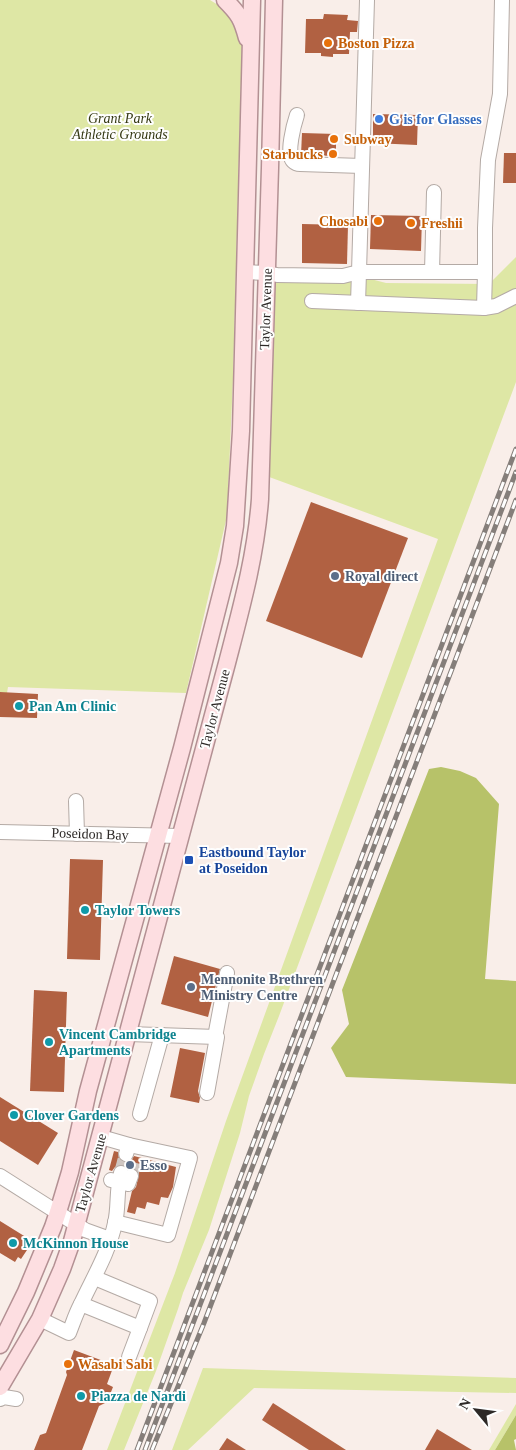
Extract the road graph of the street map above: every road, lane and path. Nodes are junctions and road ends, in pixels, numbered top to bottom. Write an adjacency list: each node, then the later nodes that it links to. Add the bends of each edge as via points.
1 (225, 0): 6 (main road, via 243,22)
2 (252, 0): 6 (main road, Taylor Avenue)
3 (274, 0): 14 (main road, Taylor Avenue)
4 (367, 0): 8 (street)
5 (502, 0): 13 (street, via 500,94 488,160)
6 (251, 56): 10 (main road, Taylor Avenue)
7 (297, 115): 8 (street, via 290,154 294,163)
8 (362, 166): 11 (street)
9 (434, 192): 12 (street)
10 (245, 272): 14 (street); 22 (main road, Taylor Avenue, via 235,526 229,563)
11 (359, 272): 12 (street); 14 (street, via 344,276); 17 (street)
12 (432, 272): 13 (street)
13 (484, 272): 18 (street)
14 (267, 273): 23 (main road, Taylor Avenue, via 260,499 254,550)
15 (516, 296): 18 (street)
16 (312, 301): 17 (street)
17 (358, 303): 18 (street)
18 (484, 308)
19 (76, 800): 21 (street)
20 (0, 832): 21 (street, Poseidon Bay)
21 (77, 834): 22 (street, Poseidon Bay)
22 (158, 836): 23 (street, Poseidon Bay); 33 (main road, Taylor Avenue)
23 (180, 836): 25 (main road, Taylor Avenue)
24 (227, 973): 27 (street)
25 (128, 1034): 26 (street); 30 (main road, Taylor Avenue)
26 (162, 1035): 27 (street); 29 (street)
27 (215, 1037): 28 (street)
28 (207, 1093)
29 (140, 1114)
30 (101, 1137): 34 (street, via 128,1150 190,1158 168,1235); 35 (main road, Taylor Avenue)
31 (0, 1176): 33 (street)
32 (121, 1176): 34 (street)
33 (58, 1212): 35 (street); 41 (main road, Taylor Avenue, via 26,1292)
34 (116, 1222): 36 (street)
35 (76, 1224): 36 (street); 39 (main road, Taylor Avenue, via 62,1269)
36 (110, 1239): 37 (street)
37 (95, 1278): 38 (street); 40 (street, via 150,1301)
38 (80, 1304): 39 (street, via 69,1333); 40 (street)
39 (40, 1319): 43 (main road, Taylor Avenue)
40 (140, 1328): 42 (street)
41 (0, 1345)
42 (129, 1357)
43 (0, 1387)
44 (0, 1399): 45 (street)
45 (16, 1399)

